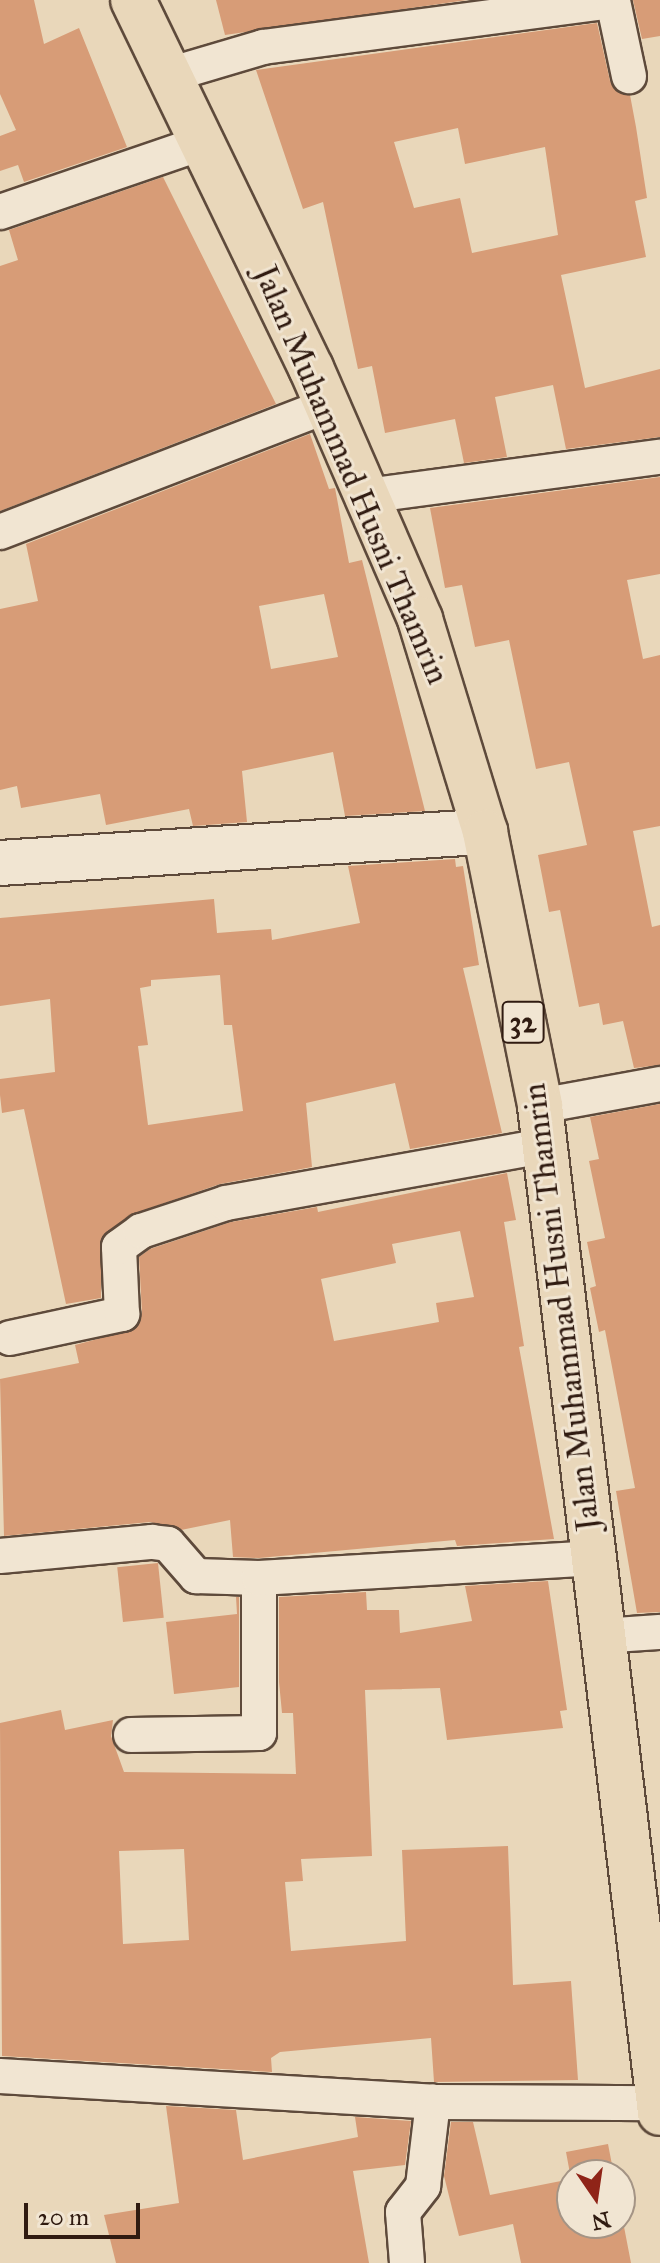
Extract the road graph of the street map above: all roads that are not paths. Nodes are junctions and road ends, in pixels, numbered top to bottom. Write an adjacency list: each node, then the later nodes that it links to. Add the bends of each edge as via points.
1 (133, 0): 3 (highway, Jalan Muhammad Husni Thamrin / 32)
2 (598, 1): 3 (street, via 263,47); 4 (street, via 614,2)
3 (172, 74): 5 (highway, Jalan Muhammad Husni Thamrin / 32)
4 (629, 76)
5 (201, 143): 6 (street); 7 (highway, Jalan Muhammad Husni Thamrin / 32)
6 (0, 212)
7 (327, 406): 9 (highway, Jalan Muhammad Husni Thamrin / 32); 10 (street)
8 (660, 457): 9 (street)
9 (366, 496): 11 (highway, Jalan Muhammad Husni Thamrin / 32, via 420,619)
10 (0, 532)
11 (485, 832): 12 (street); 14 (highway, Jalan Muhammad Husni Thamrin / 32)
12 (0, 863)
13 (660, 1084): 14 (street)
14 (541, 1126): 15 (street, via 226,1203 141,1231 119,1247 122,1314); 17 (highway, Jalan Muhammad Husni Thamrin / 32)
15 (10, 1338)
16 (0, 1556): 18 (street, via 168,1544 196,1576)
17 (592, 1558): 18 (street); 20 (highway, Jalan Muhammad Husni Thamrin / 32)
18 (259, 1578): 21 (street, via 259,1733)
19 (660, 1632): 20 (street)
20 (601, 1636): 24 (highway, Jalan Muhammad Husni Thamrin / 32)
21 (131, 1735)
22 (0, 2076): 23 (street)
23 (433, 2102): 24 (street); 25 (street, via 423,2186 403,2212)
24 (659, 2108)
25 (407, 2263)

